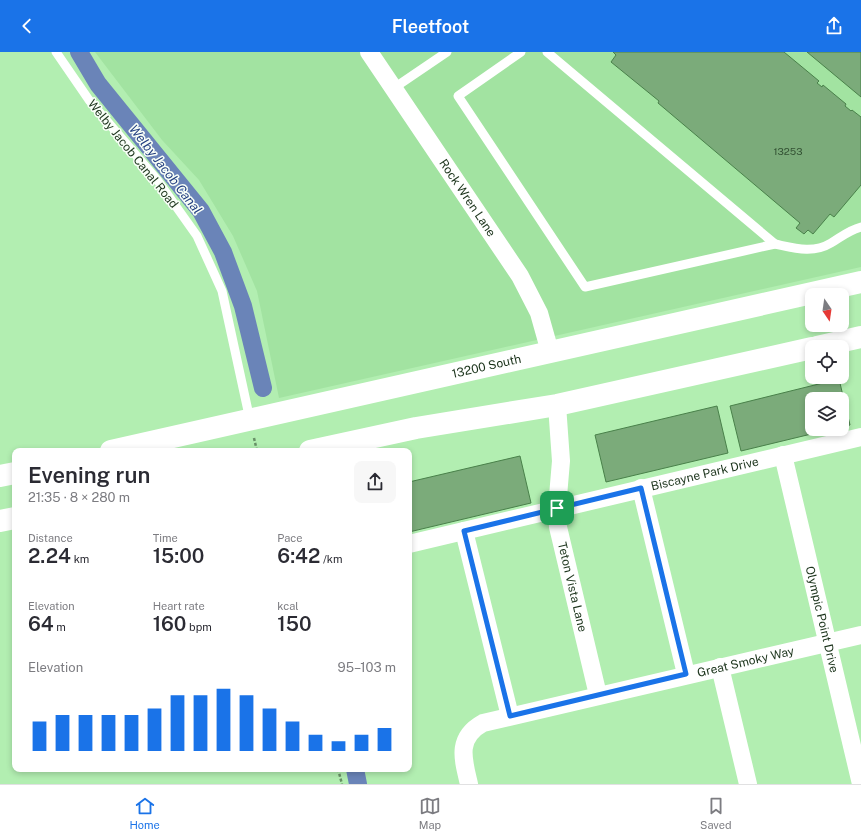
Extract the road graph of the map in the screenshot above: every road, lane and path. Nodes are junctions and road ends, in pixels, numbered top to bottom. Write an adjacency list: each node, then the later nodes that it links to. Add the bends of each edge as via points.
1 (56, 52): 15 (lane, Welby Jacob Canal Road, via 89,100 158,181 197,236 222,291)
2 (369, 52): 6 (street, Rock Wren Lane)
3 (447, 52): 6 (lane)
4 (521, 52): 8 (lane, via 458,96 585,287)
5 (547, 52): 8 (lane)
6 (394, 88): 13 (street, Rock Wren Lane, via 520,276 539,313)
7 (861, 227): 8 (lane, via 816,250)
8 (775, 244)
9 (861, 282): 13 (street, 13200 South)
10 (861, 337): 11 (street)
11 (848, 340)
12 (805, 350): 14 (street)
13 (550, 352): 15 (street, 13200 South)
14 (557, 405): 18 (street, via 416,428); 23 (street, Teton Vista Lane, via 561,461)
15 (250, 420): 17 (street, 13200 South)
16 (861, 437): 19 (street, Biscayne Park Drive)
17 (124, 448)
18 (324, 448)
19 (783, 455): 22 (street, Biscayne Park Drive); 29 (street, Olympic Point Drive)
20 (12, 474): 21 (street)
21 (0, 476)
22 (641, 488): 23 (street, Biscayne Park Drive); 31 (street)
23 (557, 508): 26 (street, Biscayne Park Drive); 32 (street, Teton Vista Lane, via 558,527)
24 (12, 519): 25 (street)
25 (0, 521)
26 (464, 531): 27 (street, Biscayne Park Drive); 33 (street)
27 (412, 543)
28 (861, 635): 29 (street, Great Smoky Way)
29 (827, 643): 30 (street, Great Smoky Way); 38 (street, Olympic Point Drive)
30 (720, 667): 31 (street, Great Smoky Way); 37 (street)
31 (686, 674): 32 (street, Great Smoky Way)
32 (598, 696): 33 (street, Great Smoky Way)
33 (510, 716): 36 (street, Great Smoky Way, via 483,723 465,740 463,755)
34 (339, 772): 35 (path)
35 (342, 784)
36 (469, 784)
37 (748, 784)
38 (861, 784)

